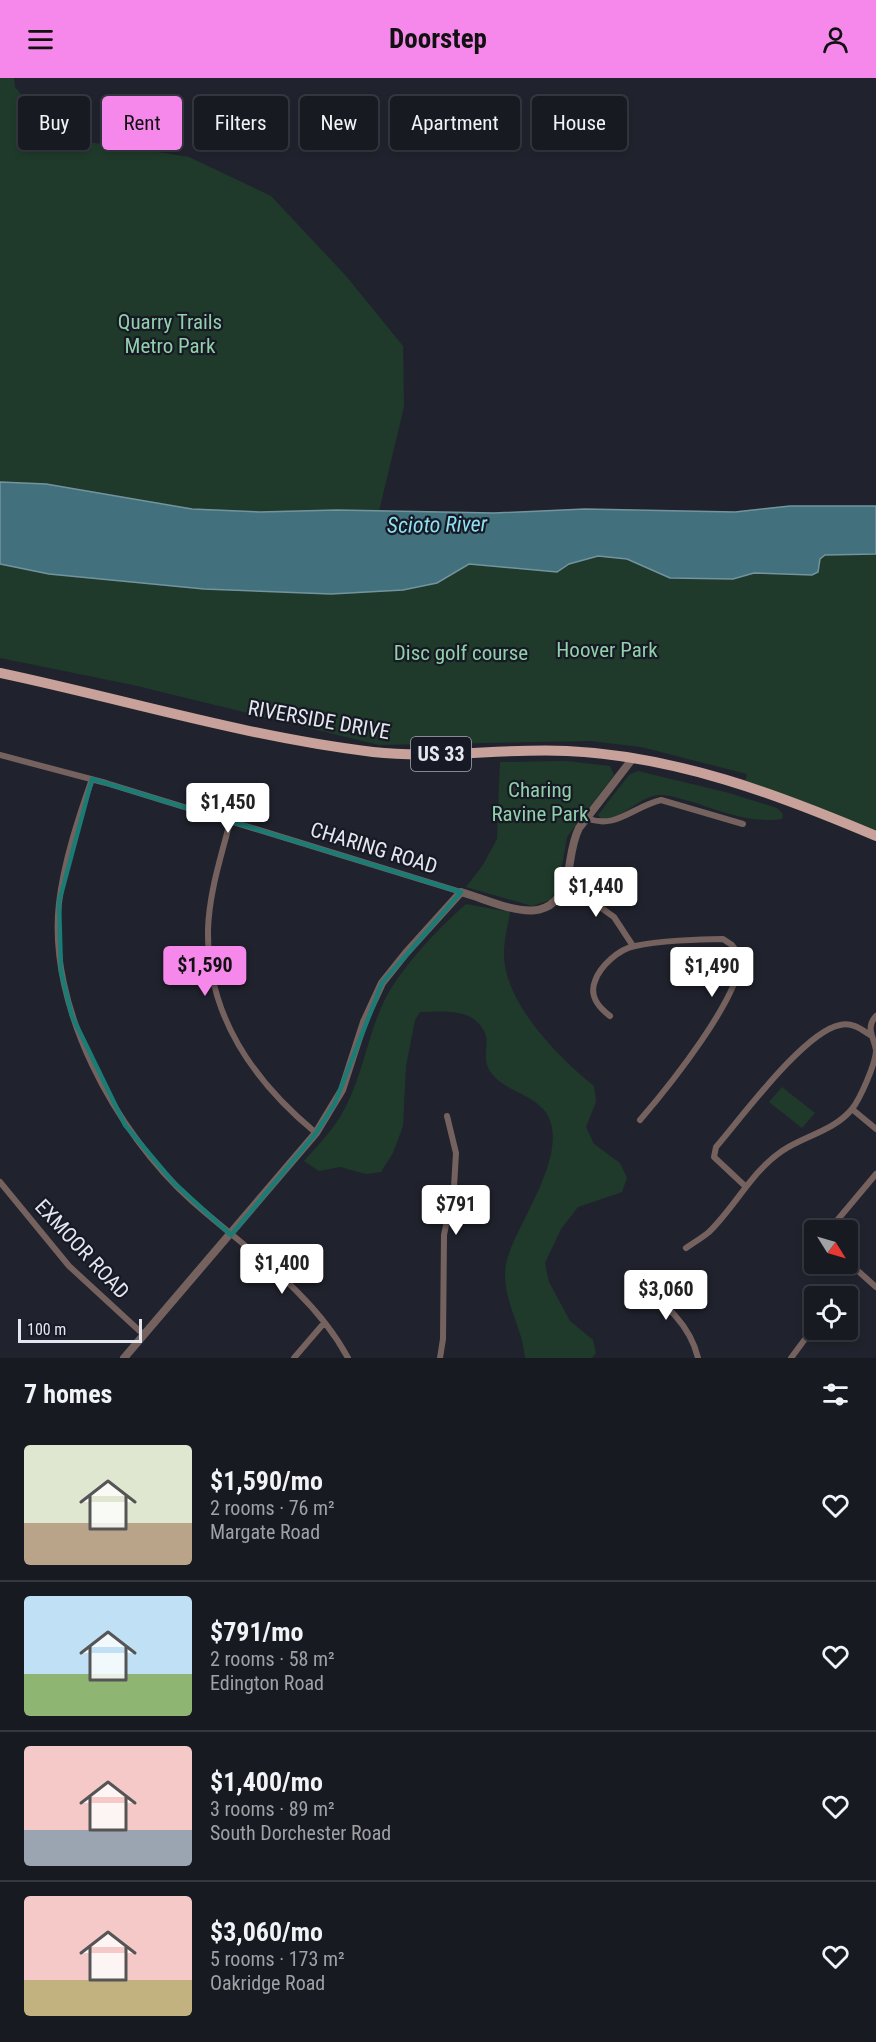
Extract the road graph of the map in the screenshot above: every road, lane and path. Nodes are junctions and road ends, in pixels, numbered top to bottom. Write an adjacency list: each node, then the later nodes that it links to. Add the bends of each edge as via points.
1 (0, 673): 3 (main road, RIVERSIDE DRIVE / US 33, via 269,734 372,752 566,751)
2 (0, 755): 4 (street, CHARING ROAD)
3 (633, 758): 5 (street); 8 (main road, RIVERSIDE DRIVE / US 33, via 697,770 744,785)
4 (92, 779): 6 (street, CHARING ROAD); 24 (street, via 73,837 59,902 61,972 72,1016 125,1125 174,1183)
5 (586, 818): 7 (street, via 613,822 661,800); 9 (street, via 575,837)
6 (230, 822): 10 (street, CHARING ROAD); 19 (street, via 209,921 214,985 226,1021 254,1072 277,1099)
7 (743, 825)
8 (876, 836)
9 (565, 882): 10 (street, via 556,902 535,912); 11 (street, via 614,917)
10 (461, 892): 19 (street, via 382,983 364,1022 342,1090)
11 (633, 946): 12 (street, via 604,965 594,983 595,1000); 17 (street, via 723,939 737,950 741,962 700,1043)
12 (610, 1016)
13 (876, 1016): 14 (street, via 872,1021)
14 (873, 1034): 15 (street, via 874,1066); 22 (street, via 858,1026 843,1024 829,1028 795,1055 716,1147 714,1157)
15 (852, 1109): 18 (street); 22 (street, via 829,1127 781,1152)
16 (447, 1116): 35 (street, via 456,1153 444,1235)
17 (640, 1120)
18 (876, 1129)
19 (316, 1133): 24 (street)
20 (876, 1174): 23 (street)
21 (0, 1182): 30 (street, EXMOOR ROAD, via 69,1266)
22 (745, 1186): 25 (street, via 707,1234)
23 (837, 1220)
24 (231, 1235): 29 (street, via 293,1288); 30 (street)
25 (686, 1248)
26 (858, 1271): 28 (street)
27 (639, 1284): 36 (street, via 680,1320)
28 (876, 1287)
29 (324, 1323): 33 (street); 34 (street)
30 (144, 1335): 32 (street)
31 (804, 1340): 37 (street)
32 (124, 1358)
33 (294, 1358)
34 (348, 1358)
35 (440, 1358)
36 (698, 1358)
37 (791, 1358)

